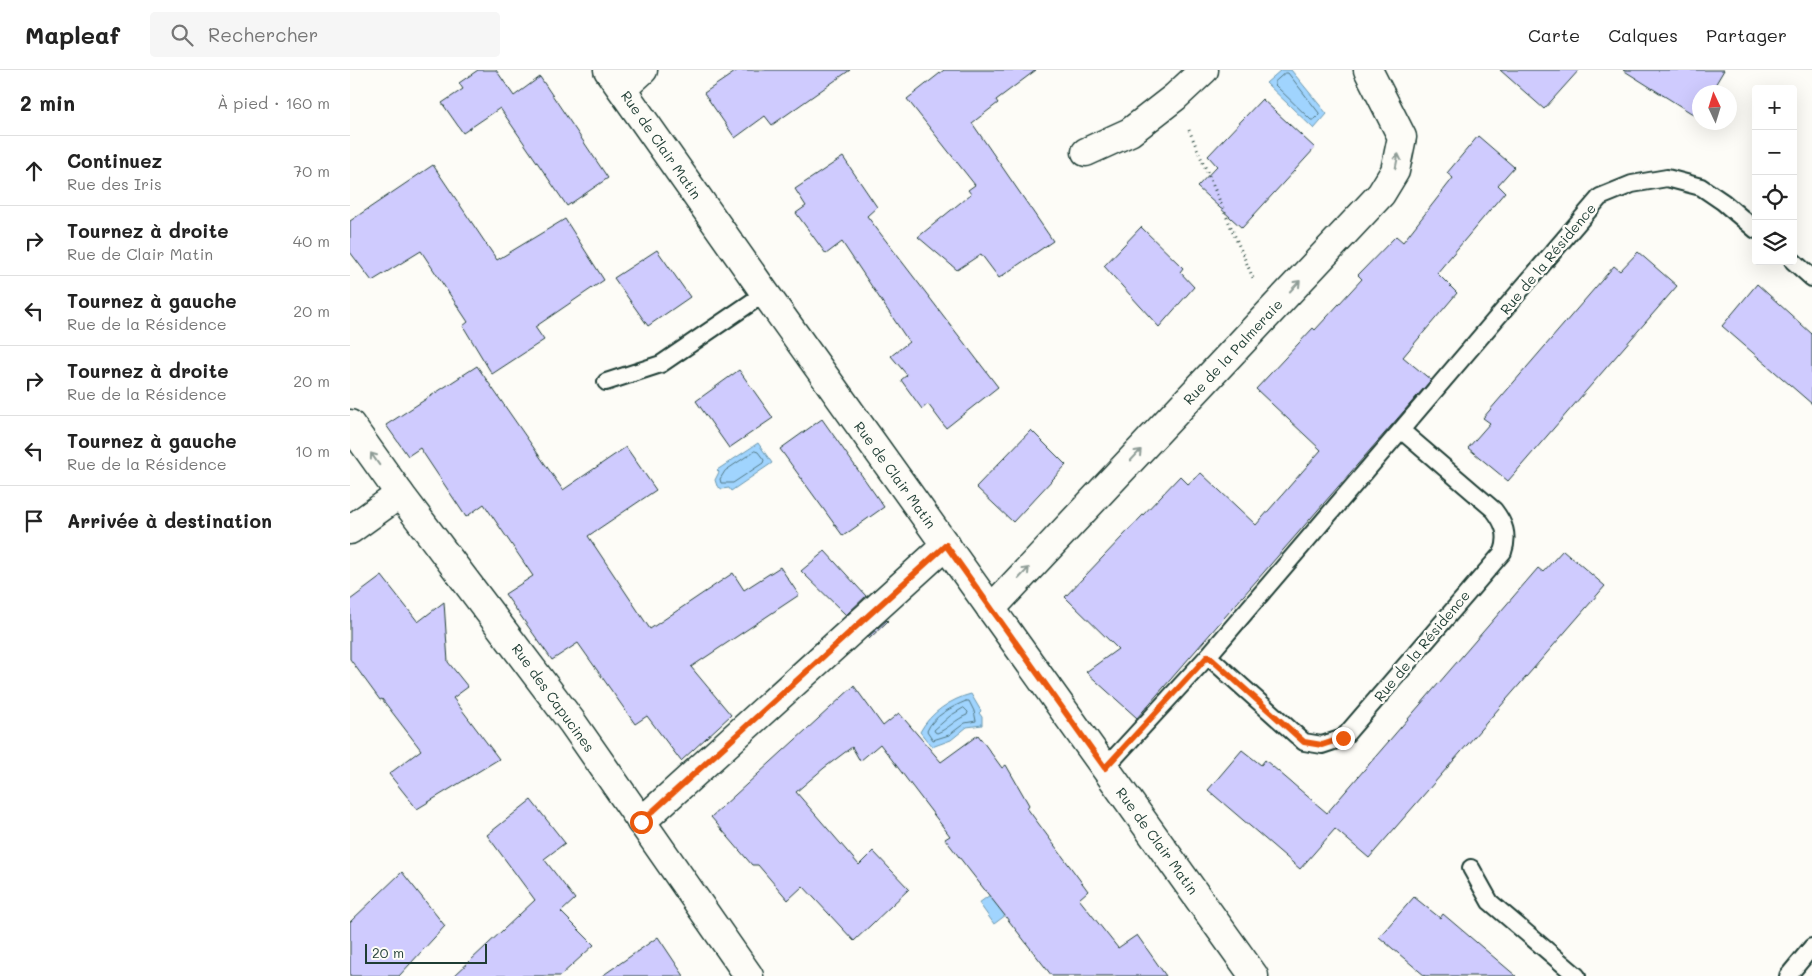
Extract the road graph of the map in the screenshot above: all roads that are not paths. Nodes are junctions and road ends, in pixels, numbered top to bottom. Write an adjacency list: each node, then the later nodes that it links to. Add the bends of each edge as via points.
1 (643, 70): 4 (street)
2 (1204, 70): 5 (street, via 1130,132)
3 (1368, 70): 16 (street, Rue de la Palmeraie, one-way to 3, via 1382,194 1395,171 1402,137)
4 (615, 79): 9 (street, Rue de Clair Matin)
5 (1086, 152)
6 (1752, 227): 12 (lane, Rue de la Résidence, via 1701,187 1667,178 1632,184 1600,198)
7 (1797, 265): 8 (lane)
8 (1812, 278)
9 (765, 293): 10 (lane, via 661,364); 15 (street, Rue de Clair Matin)
10 (606, 382)
11 (350, 424): 13 (street, Rue des Capucines, one-way to 11)
12 (1402, 431): 17 (lane, Rue de la Résidence); 17 (lane, Rue de la Résidence, via 1494,510 1504,526 1506,542 1503,552 1350,731 1343,738 1322,745 1304,742)
13 (400, 494): 14 (street); 19 (street, Rue des Capucines, via 572,722)
14 (350, 530)
15 (946, 545): 16 (street, Rue de Clair Matin); 19 (street)
16 (991, 609): 18 (street, Rue de Clair Matin)
17 (1208, 656): 18 (lane, Rue de la Résidence)
18 (1105, 768): 23 (street, Rue de Clair Matin)
19 (641, 822): 22 (street, Rue des Capucines)
20 (1471, 868): 24 (lane, via 1490,902)
21 (1812, 946): 25 (lane)
22 (749, 976)
23 (1254, 976)
24 (1577, 976)
25 (1788, 976)

